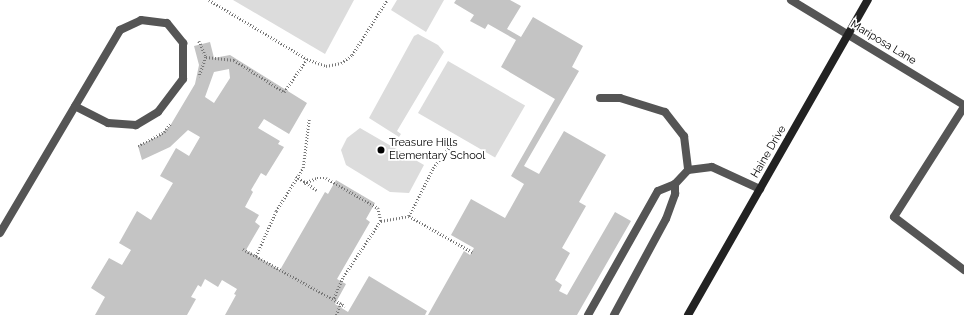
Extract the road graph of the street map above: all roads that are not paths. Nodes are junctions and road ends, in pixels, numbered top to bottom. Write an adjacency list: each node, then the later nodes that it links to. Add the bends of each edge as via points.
1 (791, 0): 3 (street, Mariposa Lane)
2 (868, 0): 3 (street, Haine Drive)
3 (848, 36): 6 (street, Mariposa Lane); 9 (street, Haine Drive)
4 (600, 98): 7 (street, via 620,98 665,112 684,136)
5 (76, 106): 5 (street, via 108,123 136,125 158,112 183,79 183,43 168,23 142,20 120,30); 10 (street)
6 (964, 106): 11 (street, via 894,217)
7 (688, 170): 8 (street); 9 (street, via 712,167)
8 (675, 184): 12 (street, via 658,190); 13 (street, via 676,194 666,219)
9 (760, 189): 14 (street, Haine Drive)
10 (0, 233)
11 (964, 270)
12 (588, 315)
13 (614, 315)
14 (688, 315)

